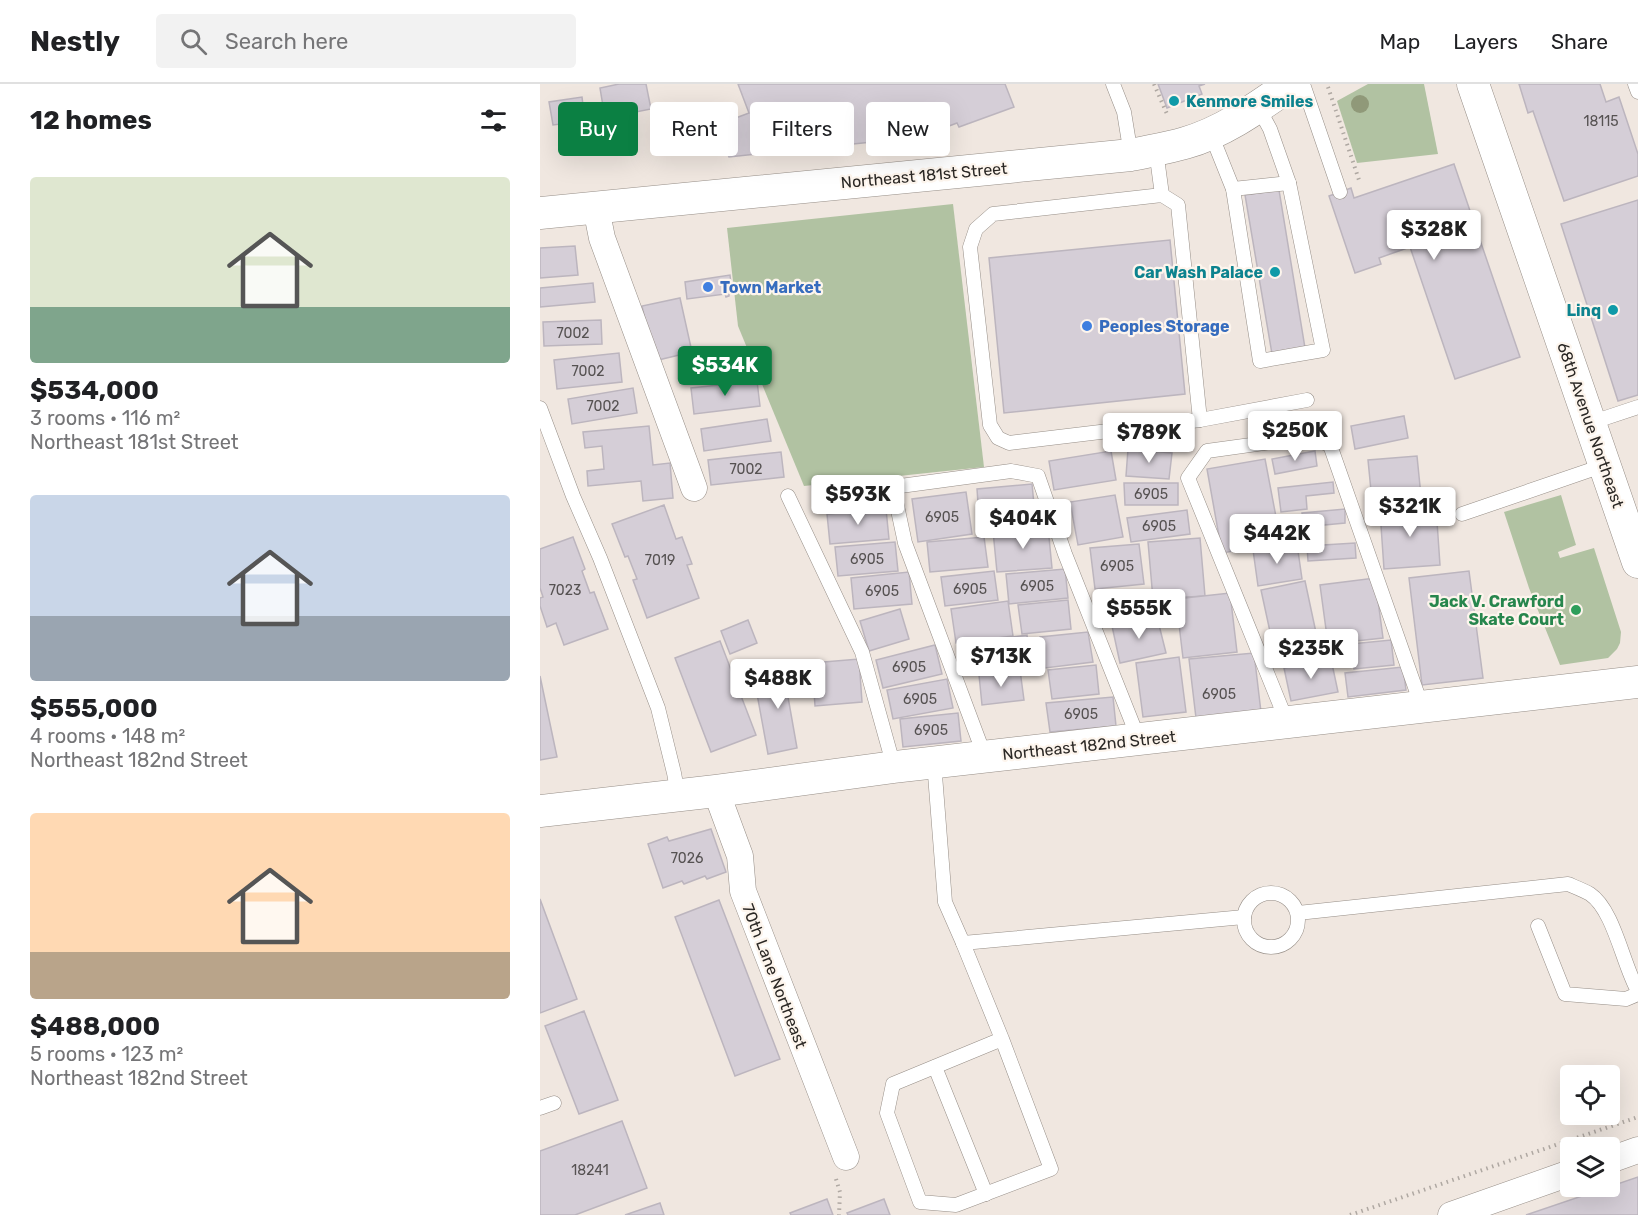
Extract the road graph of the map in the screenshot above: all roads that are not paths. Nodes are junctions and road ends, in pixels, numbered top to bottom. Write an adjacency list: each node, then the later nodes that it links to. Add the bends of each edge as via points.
1 (1113, 84): 9 (lane)
2 (1291, 84): 7 (street, Northeast 181st Street)
3 (1303, 84): 12 (lane)
4 (1473, 84): 20 (street, 68th Avenue Northeast)
5 (1635, 84): 6 (lane)
6 (1638, 92)
7 (1258, 107): 8 (street, Northeast 181st Street); 10 (lane)
8 (1211, 134): 9 (street, Northeast 181st Street); 11 (lane)
9 (1143, 152): 13 (lane, via 1161,176); 14 (street, Northeast 181st Street)
10 (1289, 183): 11 (lane); 11 (lane, via 1323,350 1260,361)
11 (1233, 189)
12 (1340, 192)
13 (1161, 195): 19 (lane, via 1179,206); 19 (lane, via 993,213 976,229 970,247 990,425 998,438 1010,443)
14 (596, 208): 15 (street, Northeast 181st Street); 22 (street, via 602,238)
15 (540, 213)
16 (1307, 400): 19 (lane)
17 (1638, 407): 20 (lane)
18 (540, 408): 34 (lane, via 658,708)
19 (1200, 420)
20 (1590, 423): 21 (street, 68th Avenue Northeast)
21 (1605, 465): 24 (lane); 25 (street, 68th Avenue Northeast)
22 (694, 488)
23 (788, 496): 32 (lane, via 862,652)
24 (1462, 514)
25 (1638, 562)
26 (1638, 682): 27 (street, Northeast 182nd Street)
27 (1422, 707): 28 (street, Northeast 182nd Street); 28 (lane, via 1330,445 1308,437 1207,451 1188,478)
28 (1287, 722): 29 (street, Northeast 182nd Street)
29 (1139, 740): 30 (street, Northeast 182nd Street); 30 (lane, via 1038,476 1011,471 893,487 905,543)
30 (985, 757): 31 (street, Northeast 182nd Street)
31 (934, 762): 32 (street, Northeast 182nd Street); 39 (lane, via 945,902)
32 (894, 767): 33 (street, Northeast 182nd Street)
33 (716, 791): 34 (street, Northeast 182nd Street); 45 (street, 70th Lane Northeast, via 740,856 743,891)
34 (678, 795): 35 (street, Northeast 182nd Street)
35 (540, 811)
36 (1298, 913): 37 (lane, via 1288,899 1271,893 1255,899); 37 (lane, via 1297,930 1277,947 1259,945 1251,939); 40 (lane, via 1568,884 1590,894 1602,906)
37 (1244, 917): 39 (lane)
38 (1538, 926): 40 (lane, via 1564,994 1626,999)
39 (963, 943): 41 (lane)
40 (1638, 993)
41 (1002, 1039): 42 (lane); 47 (lane, via 1051,1169)
42 (935, 1067): 47 (lane); 47 (lane, via 893,1084 888,1113 920,1202 956,1205)
43 (1638, 1150): 44 (street)
44 (1620, 1156)
45 (846, 1157)
46 (1560, 1177): 48 (street)
47 (986, 1194)
48 (1451, 1215)

